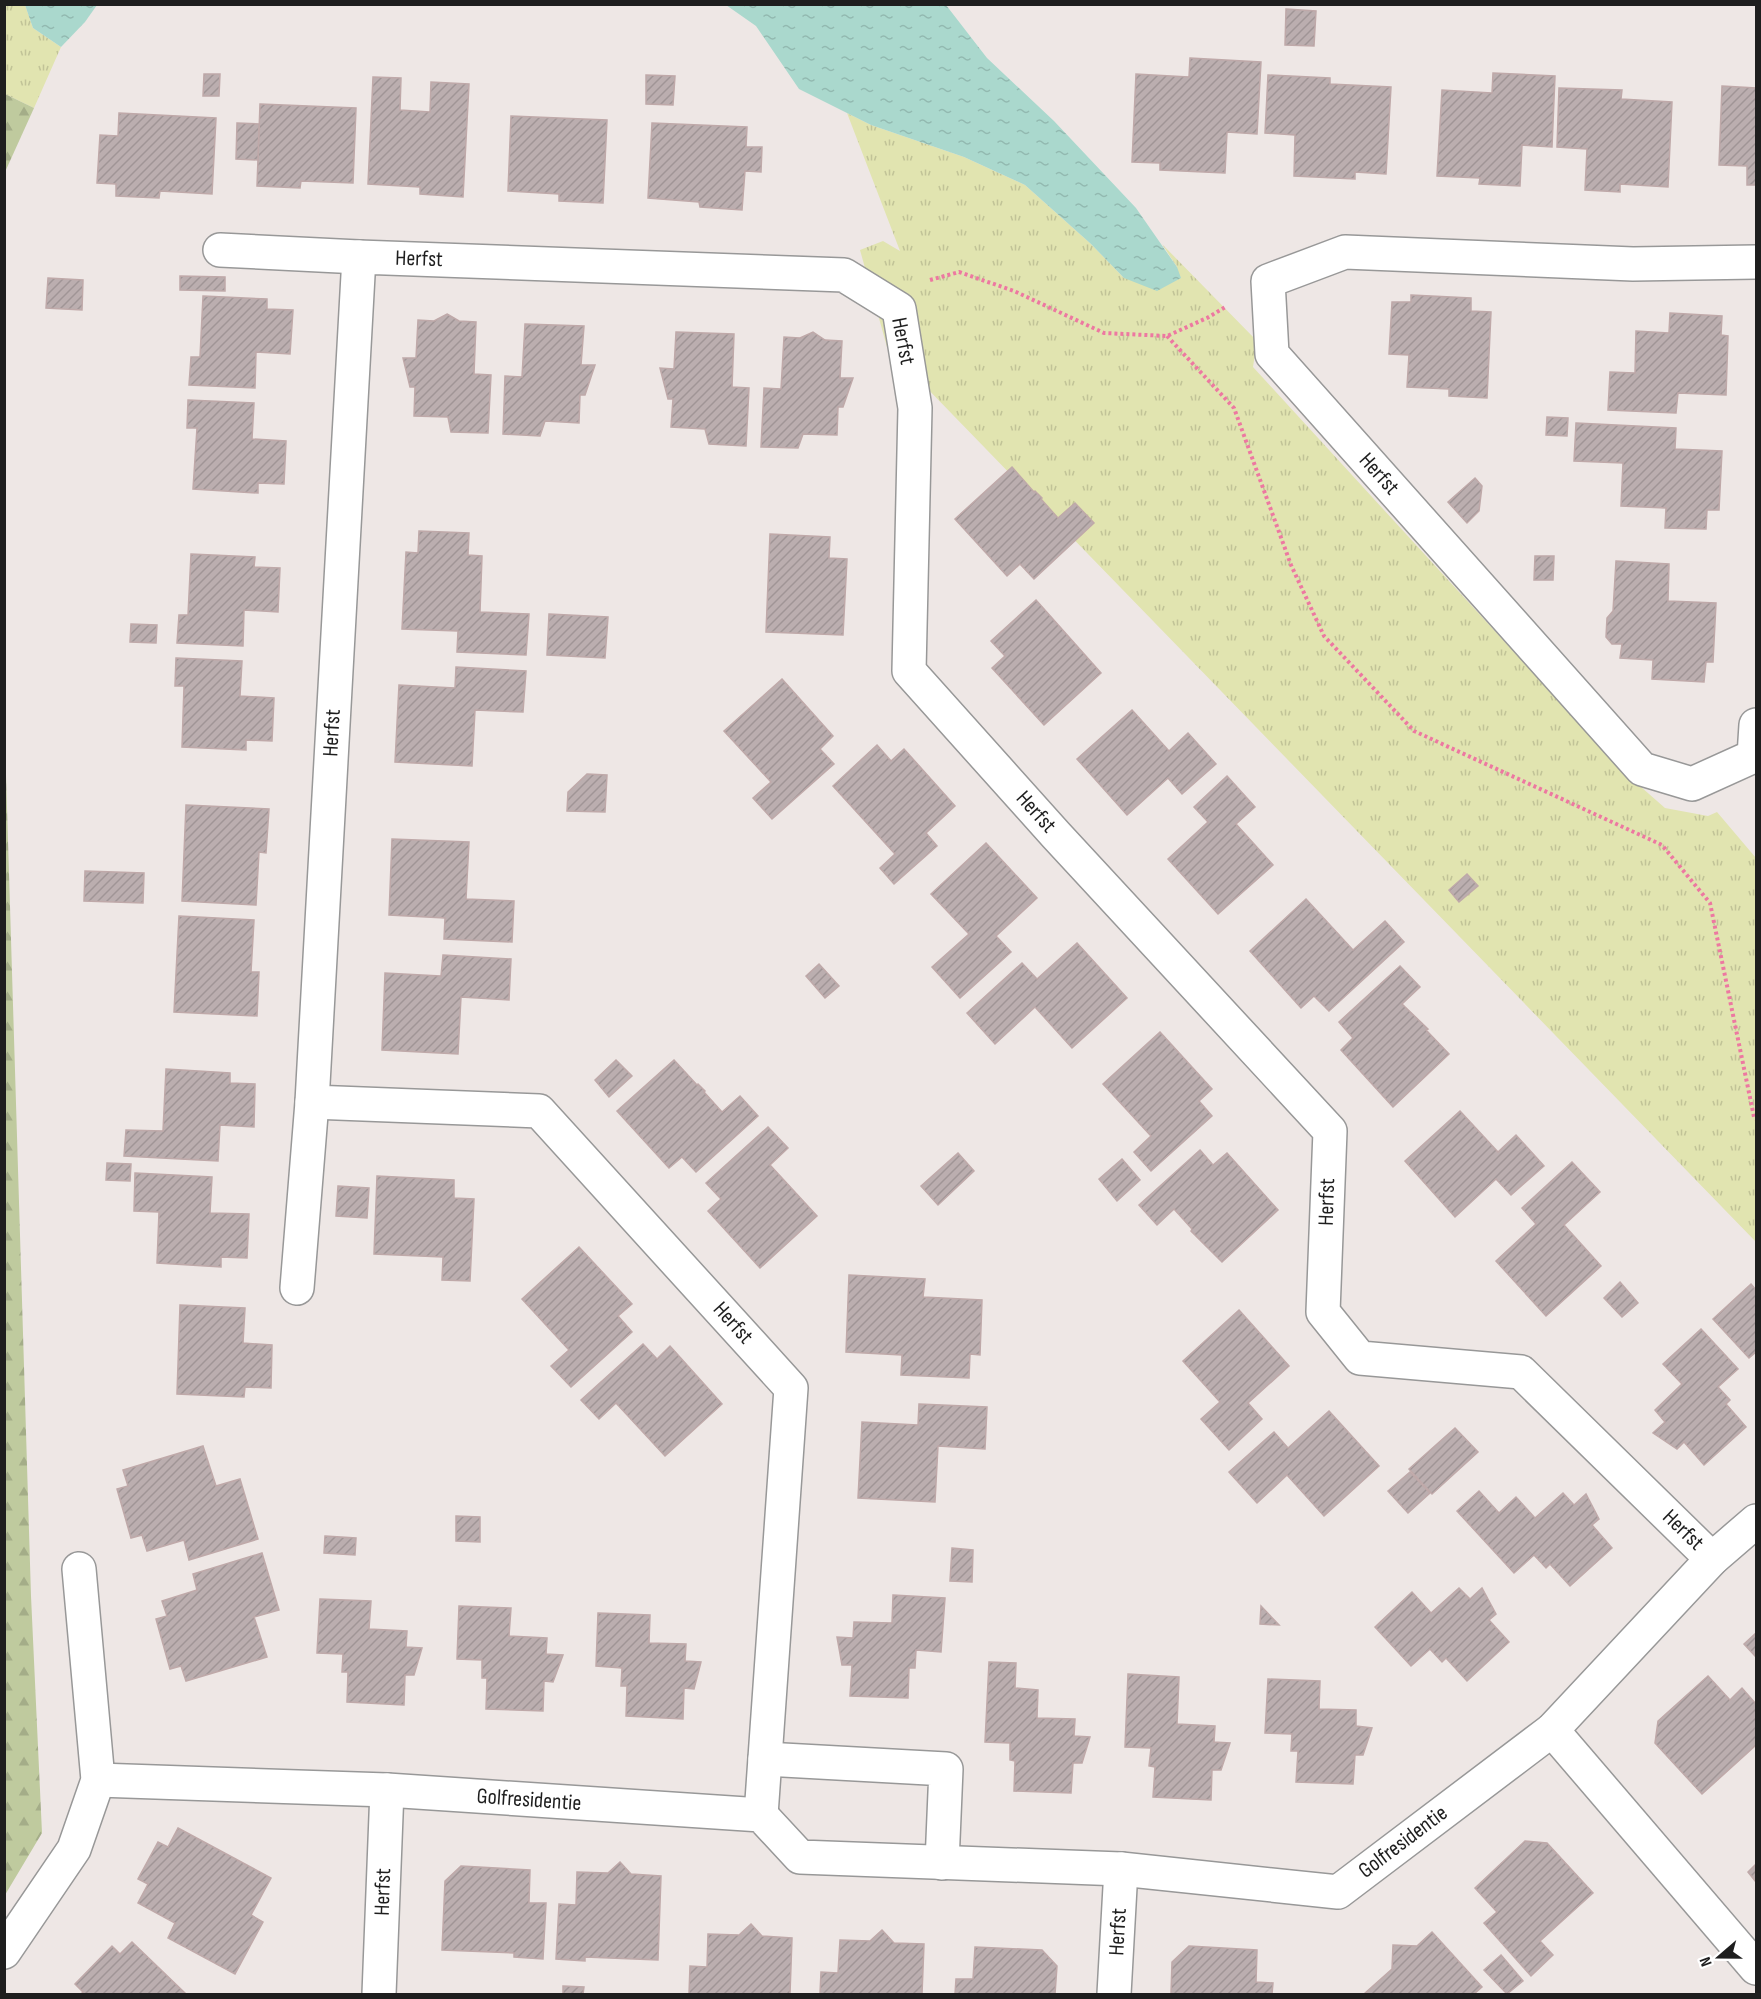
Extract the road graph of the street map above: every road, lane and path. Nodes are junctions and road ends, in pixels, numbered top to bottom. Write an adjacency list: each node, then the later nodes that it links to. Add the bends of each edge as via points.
1 (220, 250): 2 (street, Herfst)
2 (360, 257): 5 (street, Herfst, via 844,275); 8 (street, Herfst)
3 (1756, 262): 4 (street, via 1633,264 1345,252)
4 (1268, 282): 6 (path); 7 (street, Herfst, via 1272,354 1642,769 1692,784 1754,756)
5 (876, 294): 6 (path, via 959,272 1014,291 1104,333); 12 (street, Herfst, via 899,309 915,408 909,671 1330,1131 1323,1312 1360,1358 1521,1372)
6 (1167, 336): 9 (path, via 1234,408 1291,565 1324,636 1414,731 1662,845 1710,903)
7 (1756, 725)
8 (312, 1102): 10 (street, Herfst); 15 (street, Herfst, via 539,1111 791,1388)
9 (1756, 1119)
10 (297, 1288)
11 (1756, 1521): 12 (street, Golfresidentie)
12 (1713, 1559): 14 (street, Golfresidentie)
13 (79, 1569): 16 (street)
14 (1552, 1730): 20 (street, Golfresidentie, via 1338,1892); 22 (street)
15 (765, 1759): 18 (street, Herfst); 19 (street, via 946,1769)
16 (98, 1780): 17 (street, Golfresidentie); 21 (street, via 74,1849)
17 (387, 1790): 18 (street, Golfresidentie); 23 (street, Herfst)
18 (761, 1815): 19 (street, Golfresidentie, via 800,1857)
19 (942, 1863): 20 (street, Golfresidentie)
20 (1121, 1869): 24 (street, Herfst)
21 (4, 1952)
22 (1756, 1968)
23 (379, 1995)
24 (1114, 1995)

